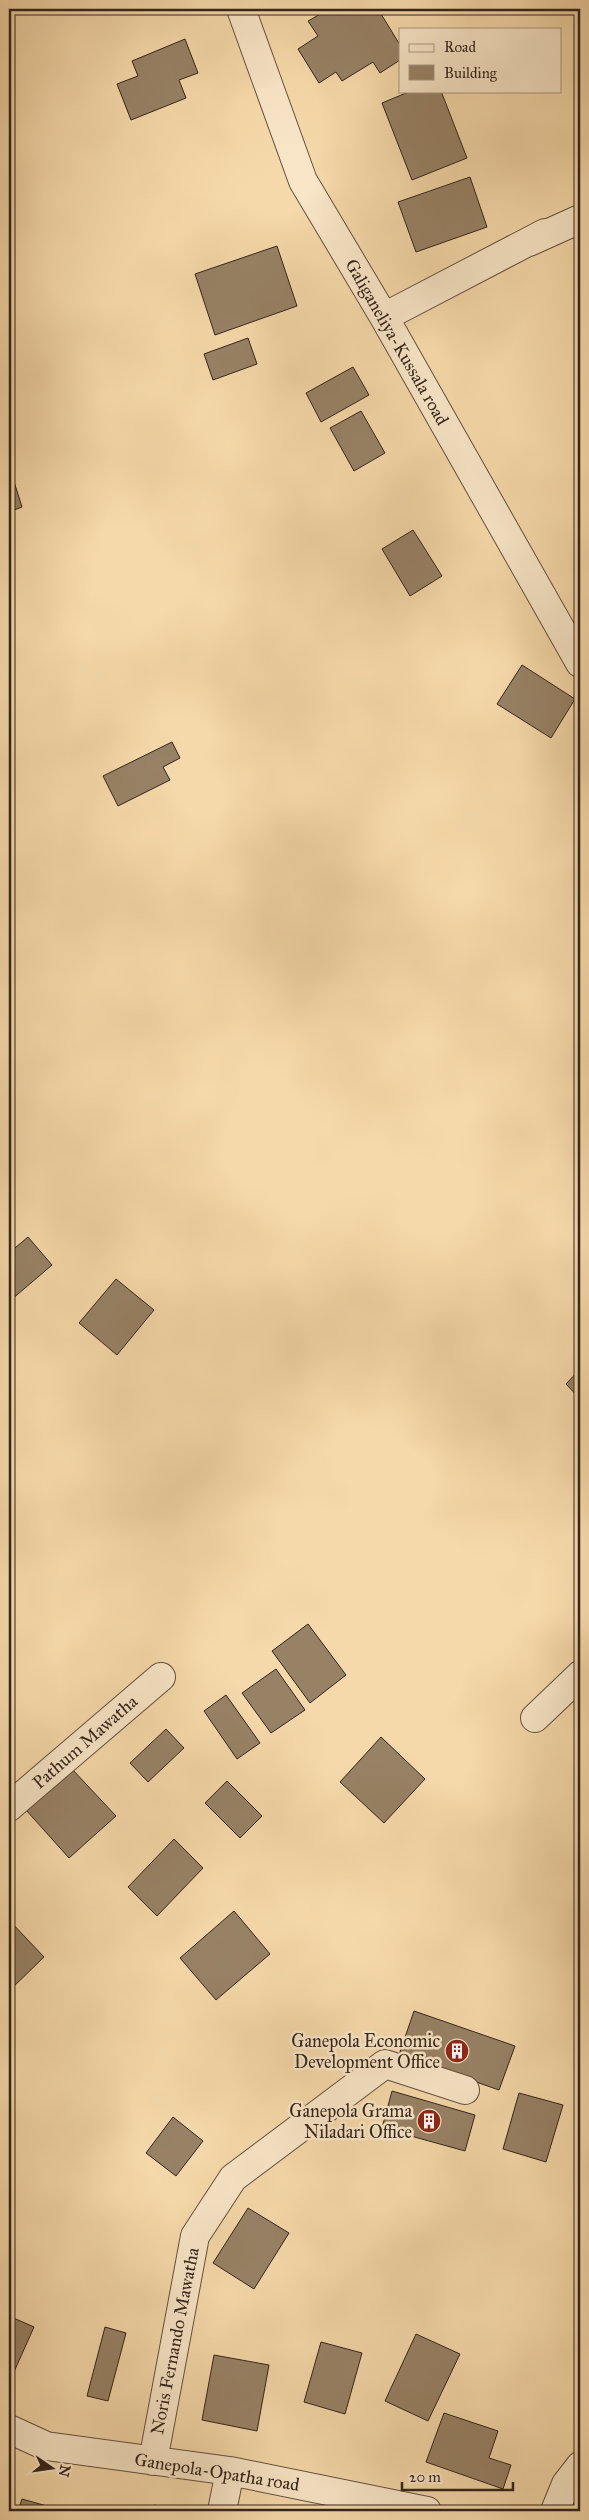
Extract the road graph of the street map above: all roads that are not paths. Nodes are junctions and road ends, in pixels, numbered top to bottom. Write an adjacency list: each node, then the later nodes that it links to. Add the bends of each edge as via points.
1 (241, 9): 5 (street, Galiganeliya-Kussala road, via 304,182)
2 (580, 219): 4 (street)
3 (545, 233): 4 (street)
4 (520, 246): 5 (street)
5 (384, 317): 6 (street, Galiganeliya-Kussala road)
6 (580, 663)
7 (580, 1675): 9 (street)
8 (161, 1676): 10 (street, Pathum Mawatha)
9 (535, 1718)
10 (9, 1807)
11 (465, 2090): 13 (street, Noris Fernando Mawatha, via 385,2064 233,2178 195,2236)
12 (9, 2430): 13 (street, Ganepola-Opatha road, via 46,2446)
13 (153, 2461): 15 (street, Ganepola-Opatha road)
14 (580, 2466): 18 (street, via 566,2484)
15 (230, 2471): 16 (street); 17 (street, Ganepola-Opatha road)
16 (222, 2511)
17 (427, 2511)
18 (555, 2511)

